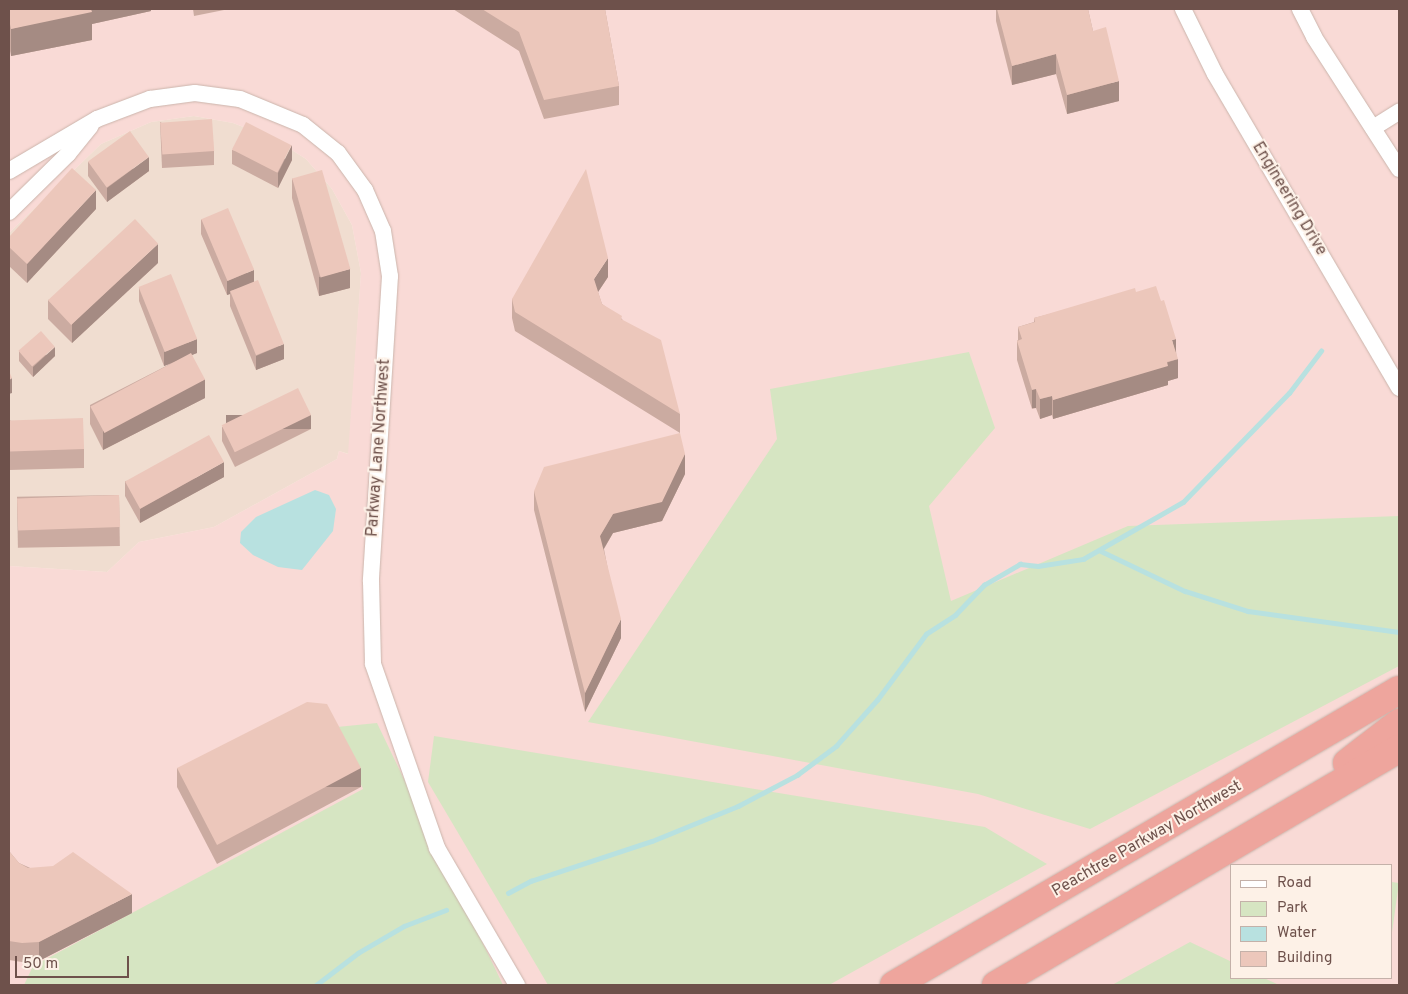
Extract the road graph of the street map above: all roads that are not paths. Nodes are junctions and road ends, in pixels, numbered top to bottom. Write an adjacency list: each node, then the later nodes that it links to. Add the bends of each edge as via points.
1 (1183, 9): 9 (street, Engineering Drive, via 1215,74)
2 (1300, 9): 5 (street, via 1314,37)
3 (1399, 112): 5 (street)
4 (97, 119): 7 (street, Parkway Lane Northwest); 8 (street, via 68,154); 14 (street, Parkway Lane Northwest, via 172,94 218,95 262,105 303,125 338,153 376,210 388,253 390,276 371,581 373,664 437,848)
5 (1373, 128): 6 (street)
6 (1399, 169)
7 (9, 171)
8 (9, 212)
9 (1399, 388)
10 (1399, 690): 15 (highway, Peachtree Parkway Northwest)
11 (1399, 723): 13 (highway, via 1348,761)
12 (1399, 749): 13 (highway)
13 (1326, 790): 16 (highway)
14 (518, 985)
15 (894, 985)
16 (996, 985)

